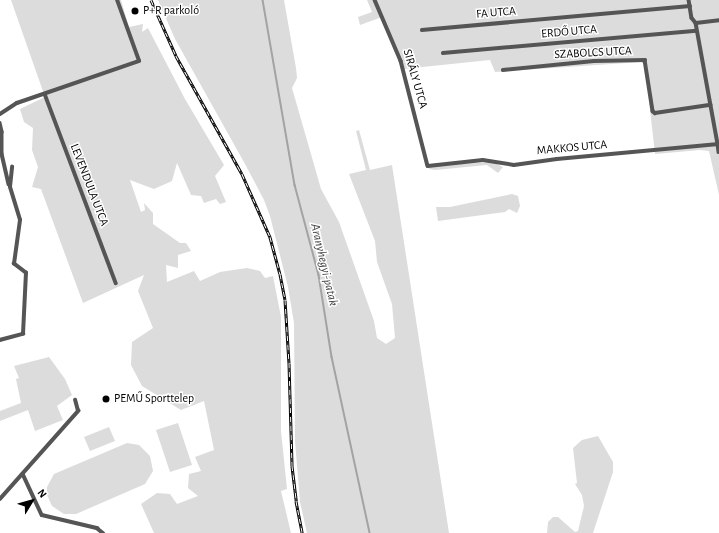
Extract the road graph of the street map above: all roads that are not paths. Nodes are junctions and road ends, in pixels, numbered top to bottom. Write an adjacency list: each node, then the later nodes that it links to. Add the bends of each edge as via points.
1 (117, 0): 11 (street, via 139,61)
2 (375, 0): 18 (street, SIRÁLY UTCA, via 401,61)
3 (689, 0): 4 (street)
4 (690, 6): 6 (street); 7 (street, FA UTCA)
5 (719, 20): 6 (street)
6 (696, 24): 8 (street)
7 (422, 30)
8 (696, 31): 9 (street, ERDŐ UTCA); 12 (street)
9 (443, 53)
10 (503, 70): 12 (street, SZABOLCS UTCA, via 594,61 645,60 655,113)
11 (45, 94): 13 (street, via 17,103); 21 (street, LEVENDULA UTCA)
12 (710, 105): 15 (street)
13 (0, 114)
14 (0, 122): 20 (street, via 2,154)
15 (717, 124): 16 (street)
16 (718, 144): 17 (street); 18 (street, MAKKOS UTCA, via 514,165 483,160)
17 (719, 152)
18 (428, 166)
19 (12, 167): 20 (street)
20 (10, 187): 22 (street, via 20,220 14,264 26,273 23,334)
21 (116, 283)
22 (0, 340)
23 (75, 400): 24 (street, via 78,411)
24 (23, 474): 25 (street); 26 (street, via 42,515 97,528)
25 (0, 499)
26 (103, 533)

